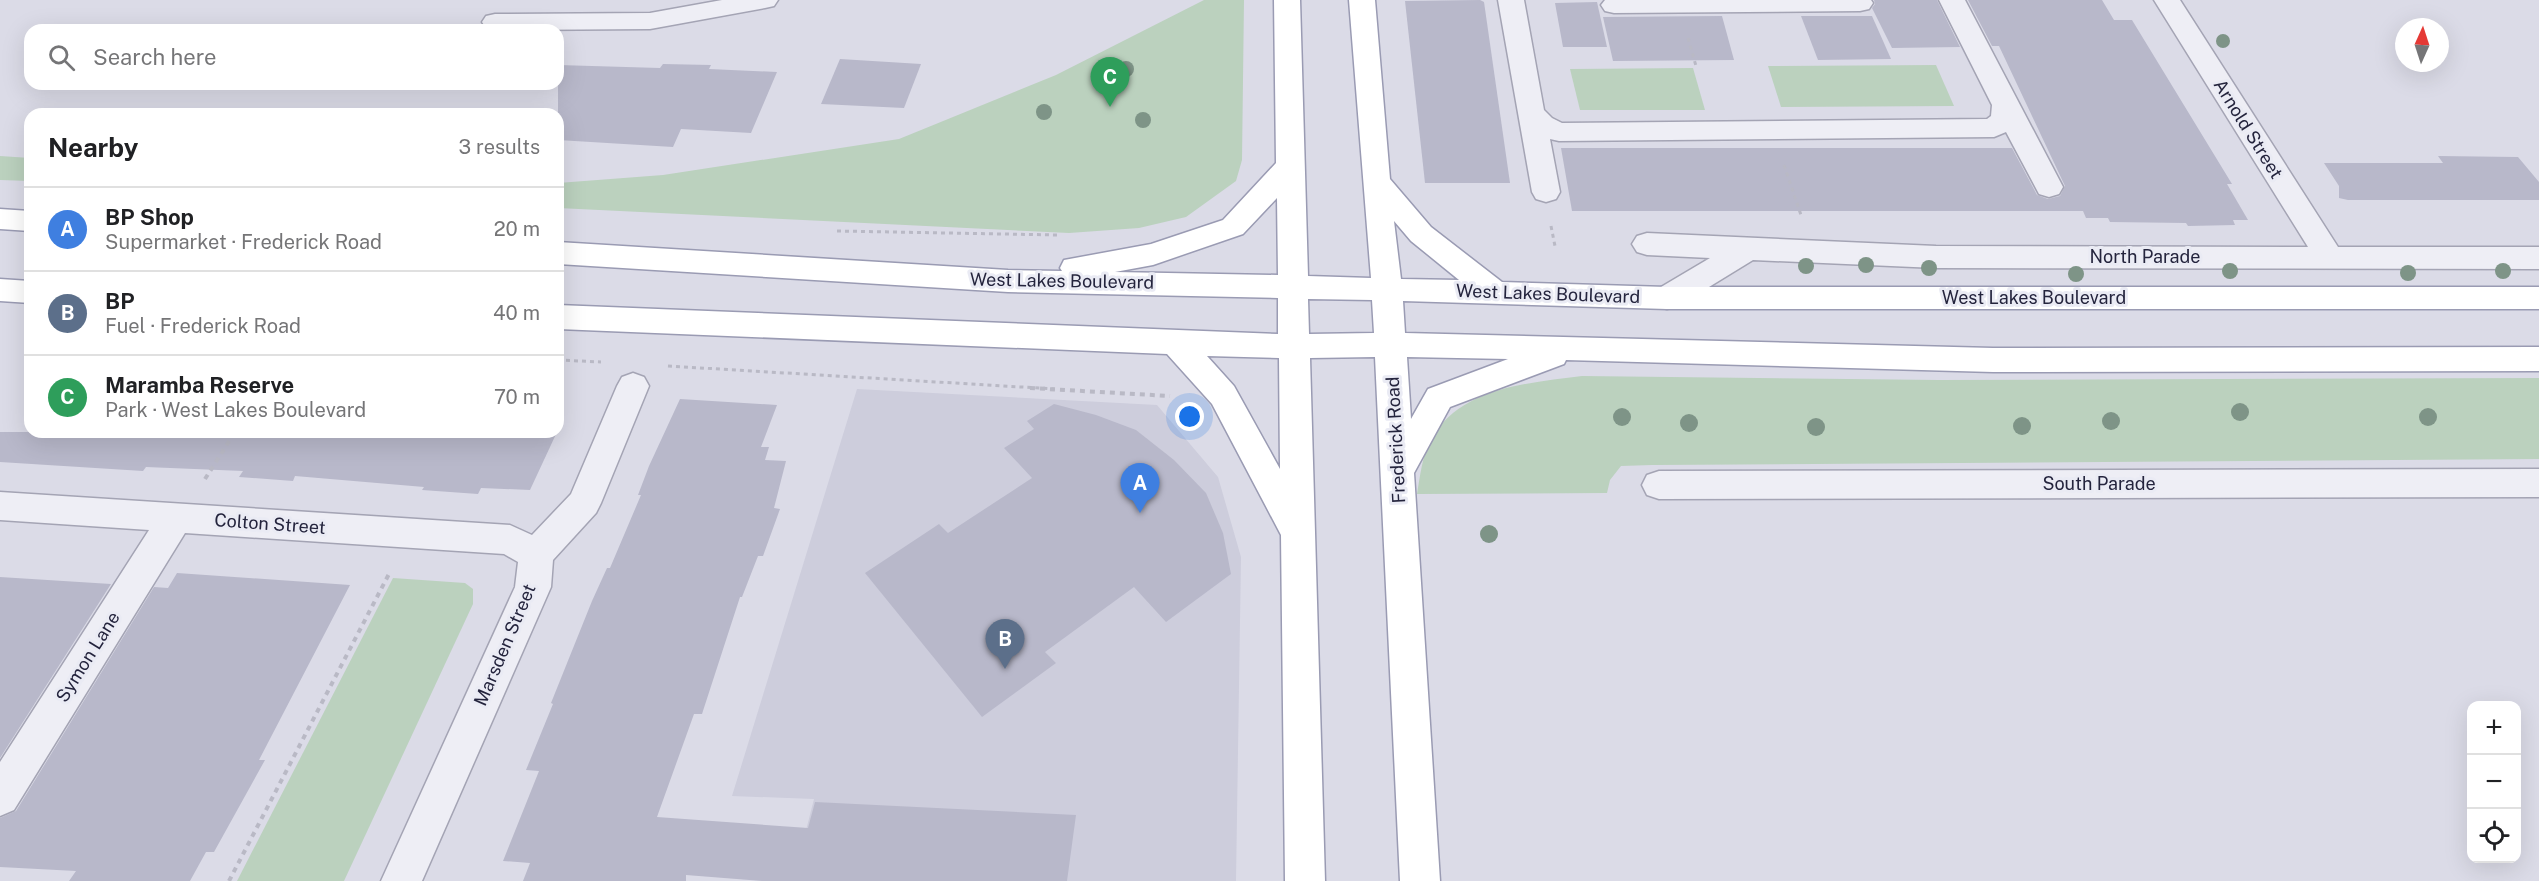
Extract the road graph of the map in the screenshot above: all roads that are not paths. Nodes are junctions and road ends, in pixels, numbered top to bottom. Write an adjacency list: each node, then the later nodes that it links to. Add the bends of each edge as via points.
1 (765, 0): 11 (street, via 650,21)
2 (1287, 0): 14 (main road)
3 (1362, 0): 15 (main road, Frederick Road)
4 (1511, 0): 13 (street)
5 (1952, 0): 12 (street)
6 (2167, 0): 23 (street, Arnold Street)
7 (1687, 2): 8 (street); 10 (street)
8 (1780, 2): 9 (street)
9 (1860, 3)
10 (1614, 5)
11 (495, 21)
12 (2006, 105): 13 (street, via 2004,119 1994,128 1558,132 1542,125); 16 (street)
13 (1531, 113): 17 (street)
14 (1290, 166): 25 (main road, via 1233,227 1153,254); 26 (main road)
15 (1376, 181): 27 (main road, Frederick Road); 30 (main road, via 1421,234)
16 (2049, 188)
17 (1546, 192)
18 (0, 219): 19 (main road)
19 (24, 220)
20 (1647, 244): 21 (street, North Parade)
21 (1751, 247): 23 (street, North Parade, via 1936,257); 31 (street)
22 (564, 253): 25 (main road, West Lakes Boulevard)
23 (2330, 258): 24 (street, North Parade)
24 (2539, 258)
25 (1008, 281): 26 (main road, West Lakes Boulevard)
26 (1293, 287): 27 (main road, West Lakes Boulevard); 36 (main road)
27 (1387, 289): 30 (main road, West Lakes Boulevard); 35 (main road, Frederick Road)
28 (0, 290): 29 (main road)
29 (24, 292)
30 (1495, 292): 31 (main road, West Lakes Boulevard)
31 (1667, 298): 32 (main road, West Lakes Boulevard)
32 (2539, 298)
33 (564, 317): 34 (main road)
34 (1176, 343): 36 (main road); 45 (main road, via 1223,395)
35 (1390, 345): 36 (main road); 37 (main road); 40 (main road, Frederick Road)
36 (1294, 346): 45 (main road)
37 (1571, 348): 38 (main road, via 1993,360); 40 (main road, via 1439,398)
38 (2539, 359)
39 (645, 376): 46 (street, via 584,503)
40 (1398, 471): 50 (main road, Frederick Road)
41 (2539, 483): 42 (street, South Parade)
42 (1659, 485)
43 (0, 506): 44 (street, Colton Street)
44 (176, 518): 46 (street, Colton Street, via 510,540); 47 (street, Symon Lane)
45 (1298, 534): 49 (main road)
46 (536, 555): 48 (street, Marsden Street, via 533,587)
47 (0, 797)
48 (401, 881)
49 (1305, 881)
50 (1420, 881)

